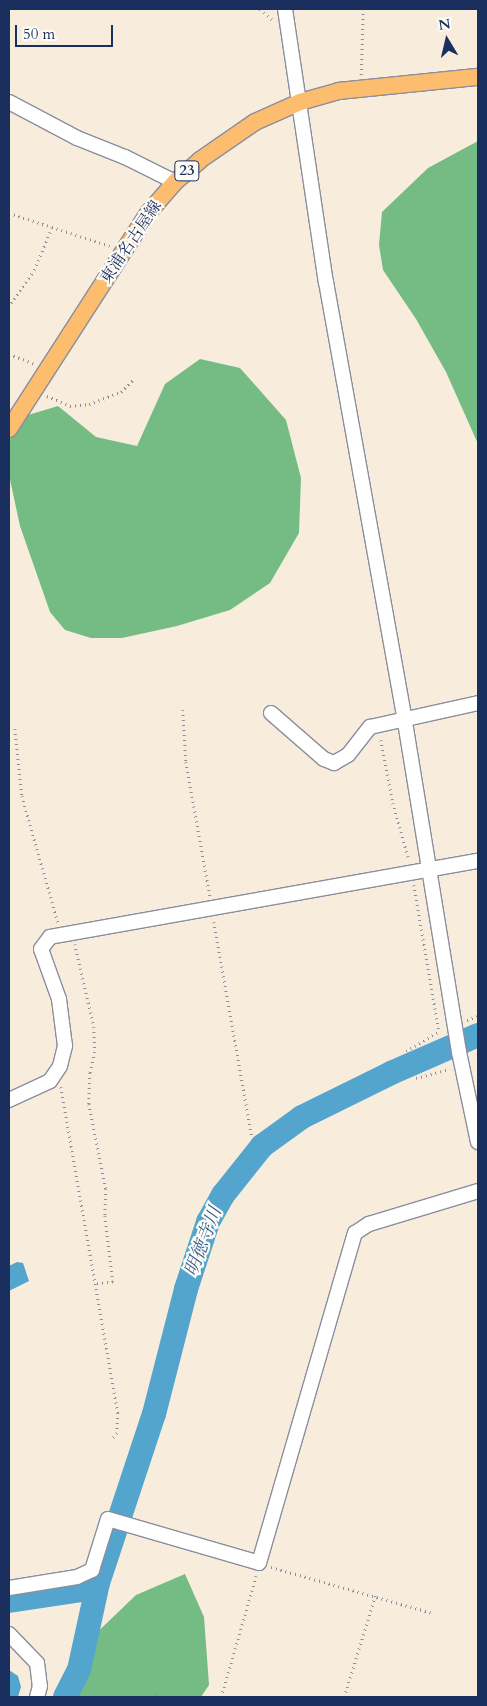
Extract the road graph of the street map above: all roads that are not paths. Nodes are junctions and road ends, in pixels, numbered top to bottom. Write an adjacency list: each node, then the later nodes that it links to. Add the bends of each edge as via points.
1 (285, 9): 4 (street)
2 (478, 77): 4 (main road, 東浦名古屋線 / 23, via 339,91)
3 (9, 102): 5 (street, via 77,138 125,157)
4 (300, 102): 5 (main road, 東浦名古屋線 / 23, via 255,122); 9 (street, via 326,282)
5 (174, 182): 6 (main road, 東浦名古屋線 / 23, via 149,212)
6 (9, 429)
7 (478, 703): 9 (street)
8 (270, 713): 9 (street, via 324,759 334,763 348,755 370,727)
9 (405, 722): 11 (street)
10 (478, 861): 11 (street)
11 (428, 869): 12 (street, via 66,933 43,942 41,949 55,985 65,1029 65,1046 53,1075 37,1088); 13 (street)
12 (9, 1100)
13 (478, 1142)
14 (478, 1191): 15 (street, via 368,1224 354,1233 260,1563 108,1519 92,1570 77,1577)
15 (9, 1588)
16 (9, 1634): 17 (street, via 37,1663 40,1686)
17 (37, 1697)

